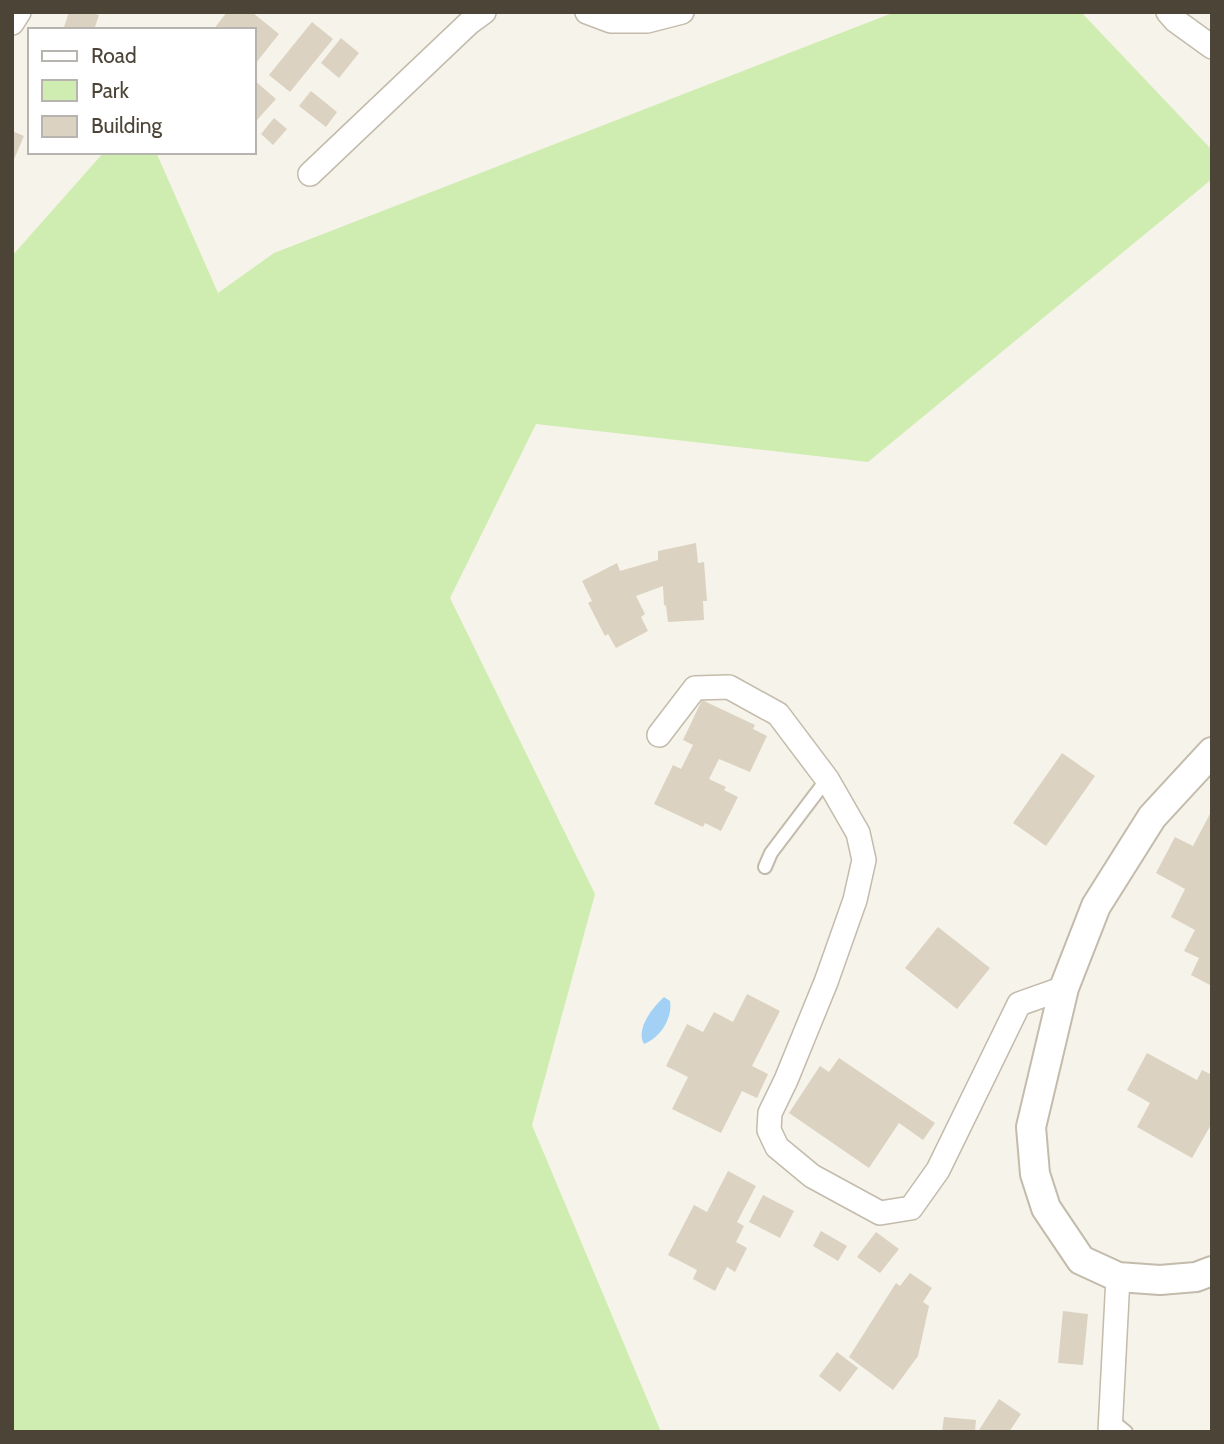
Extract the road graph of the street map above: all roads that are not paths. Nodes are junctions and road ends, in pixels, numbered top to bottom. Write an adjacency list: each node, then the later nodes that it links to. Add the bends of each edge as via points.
1 (19, 12): 6 (street)
2 (484, 12): 8 (street)
3 (587, 12): 4 (street, via 611,21 647,21)
4 (682, 12)
5 (1168, 12): 7 (street)
6 (12, 23)
7 (1212, 47)
8 (310, 174)
9 (659, 735): 11 (street, via 695,688 729,687 778,714)
10 (1212, 752): 13 (street, via 1152,817 1096,906)
11 (827, 779): 12 (lane); 13 (street, via 858,833 864,860 826,982 770,1113 769,1130 777,1147 812,1176 880,1213 911,1208 938,1170 1019,1004)
12 (765, 867)
13 (1064, 988): 15 (street, via 1031,1128 1035,1174 1046,1208 1081,1260)
14 (1212, 1271): 15 (street, via 1160,1280)
15 (1118, 1277): 16 (street)
16 (1116, 1428)

